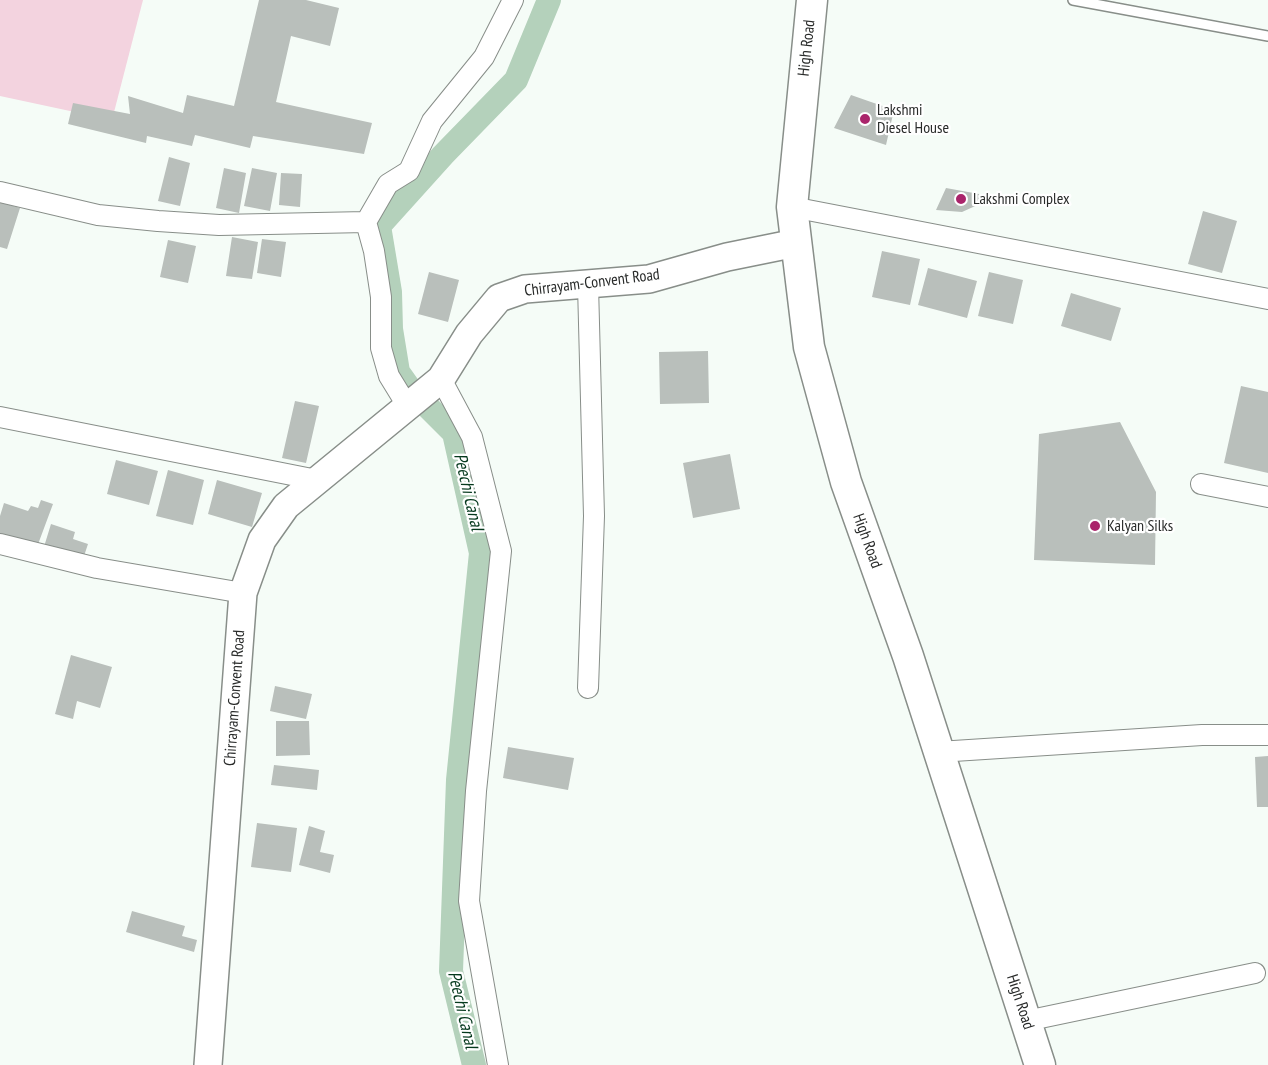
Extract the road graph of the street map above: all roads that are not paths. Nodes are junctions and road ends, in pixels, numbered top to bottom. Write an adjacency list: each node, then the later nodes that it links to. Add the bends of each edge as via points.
1 (513, 0): 7 (street, via 484,57 432,121 409,171 388,184)
2 (812, 0): 6 (main road, High Road)
3 (1073, 0): 4 (lane)
4 (1268, 36)
5 (0, 192): 7 (street, via 98,215 158,221 219,225)
6 (792, 207): 8 (main road, High Road); 10 (street)
7 (366, 222): 11 (street, via 381,297 381,348 389,376)
8 (796, 243): 9 (street, Chirrayam-Convent Road, via 649,279); 20 (main road, High Road, via 808,347 843,471)
9 (588, 285): 11 (street, Chirrayam-Convent Road, via 525,289 499,298); 18 (street, via 594,516)
10 (1268, 299)
11 (424, 394): 13 (street, Chirrayam-Convent Road); 24 (street, via 472,437 501,552 476,790 469,901)
12 (0, 417): 13 (street)
13 (316, 480): 17 (street, Chirrayam-Convent Road, via 286,506 262,540)
14 (1202, 484): 15 (street)
15 (1268, 497)
16 (0, 544): 17 (street, via 97,568)
17 (243, 593): 23 (street, Chirrayam-Convent Road)
18 (588, 688)
19 (1268, 735): 20 (street, via 1202,735)
20 (938, 752): 22 (main road, High Road)
21 (1255, 973): 22 (street)
22 (1026, 1021): 25 (main road, High Road)
23 (208, 1065)
24 (498, 1065)
25 (1040, 1065)

